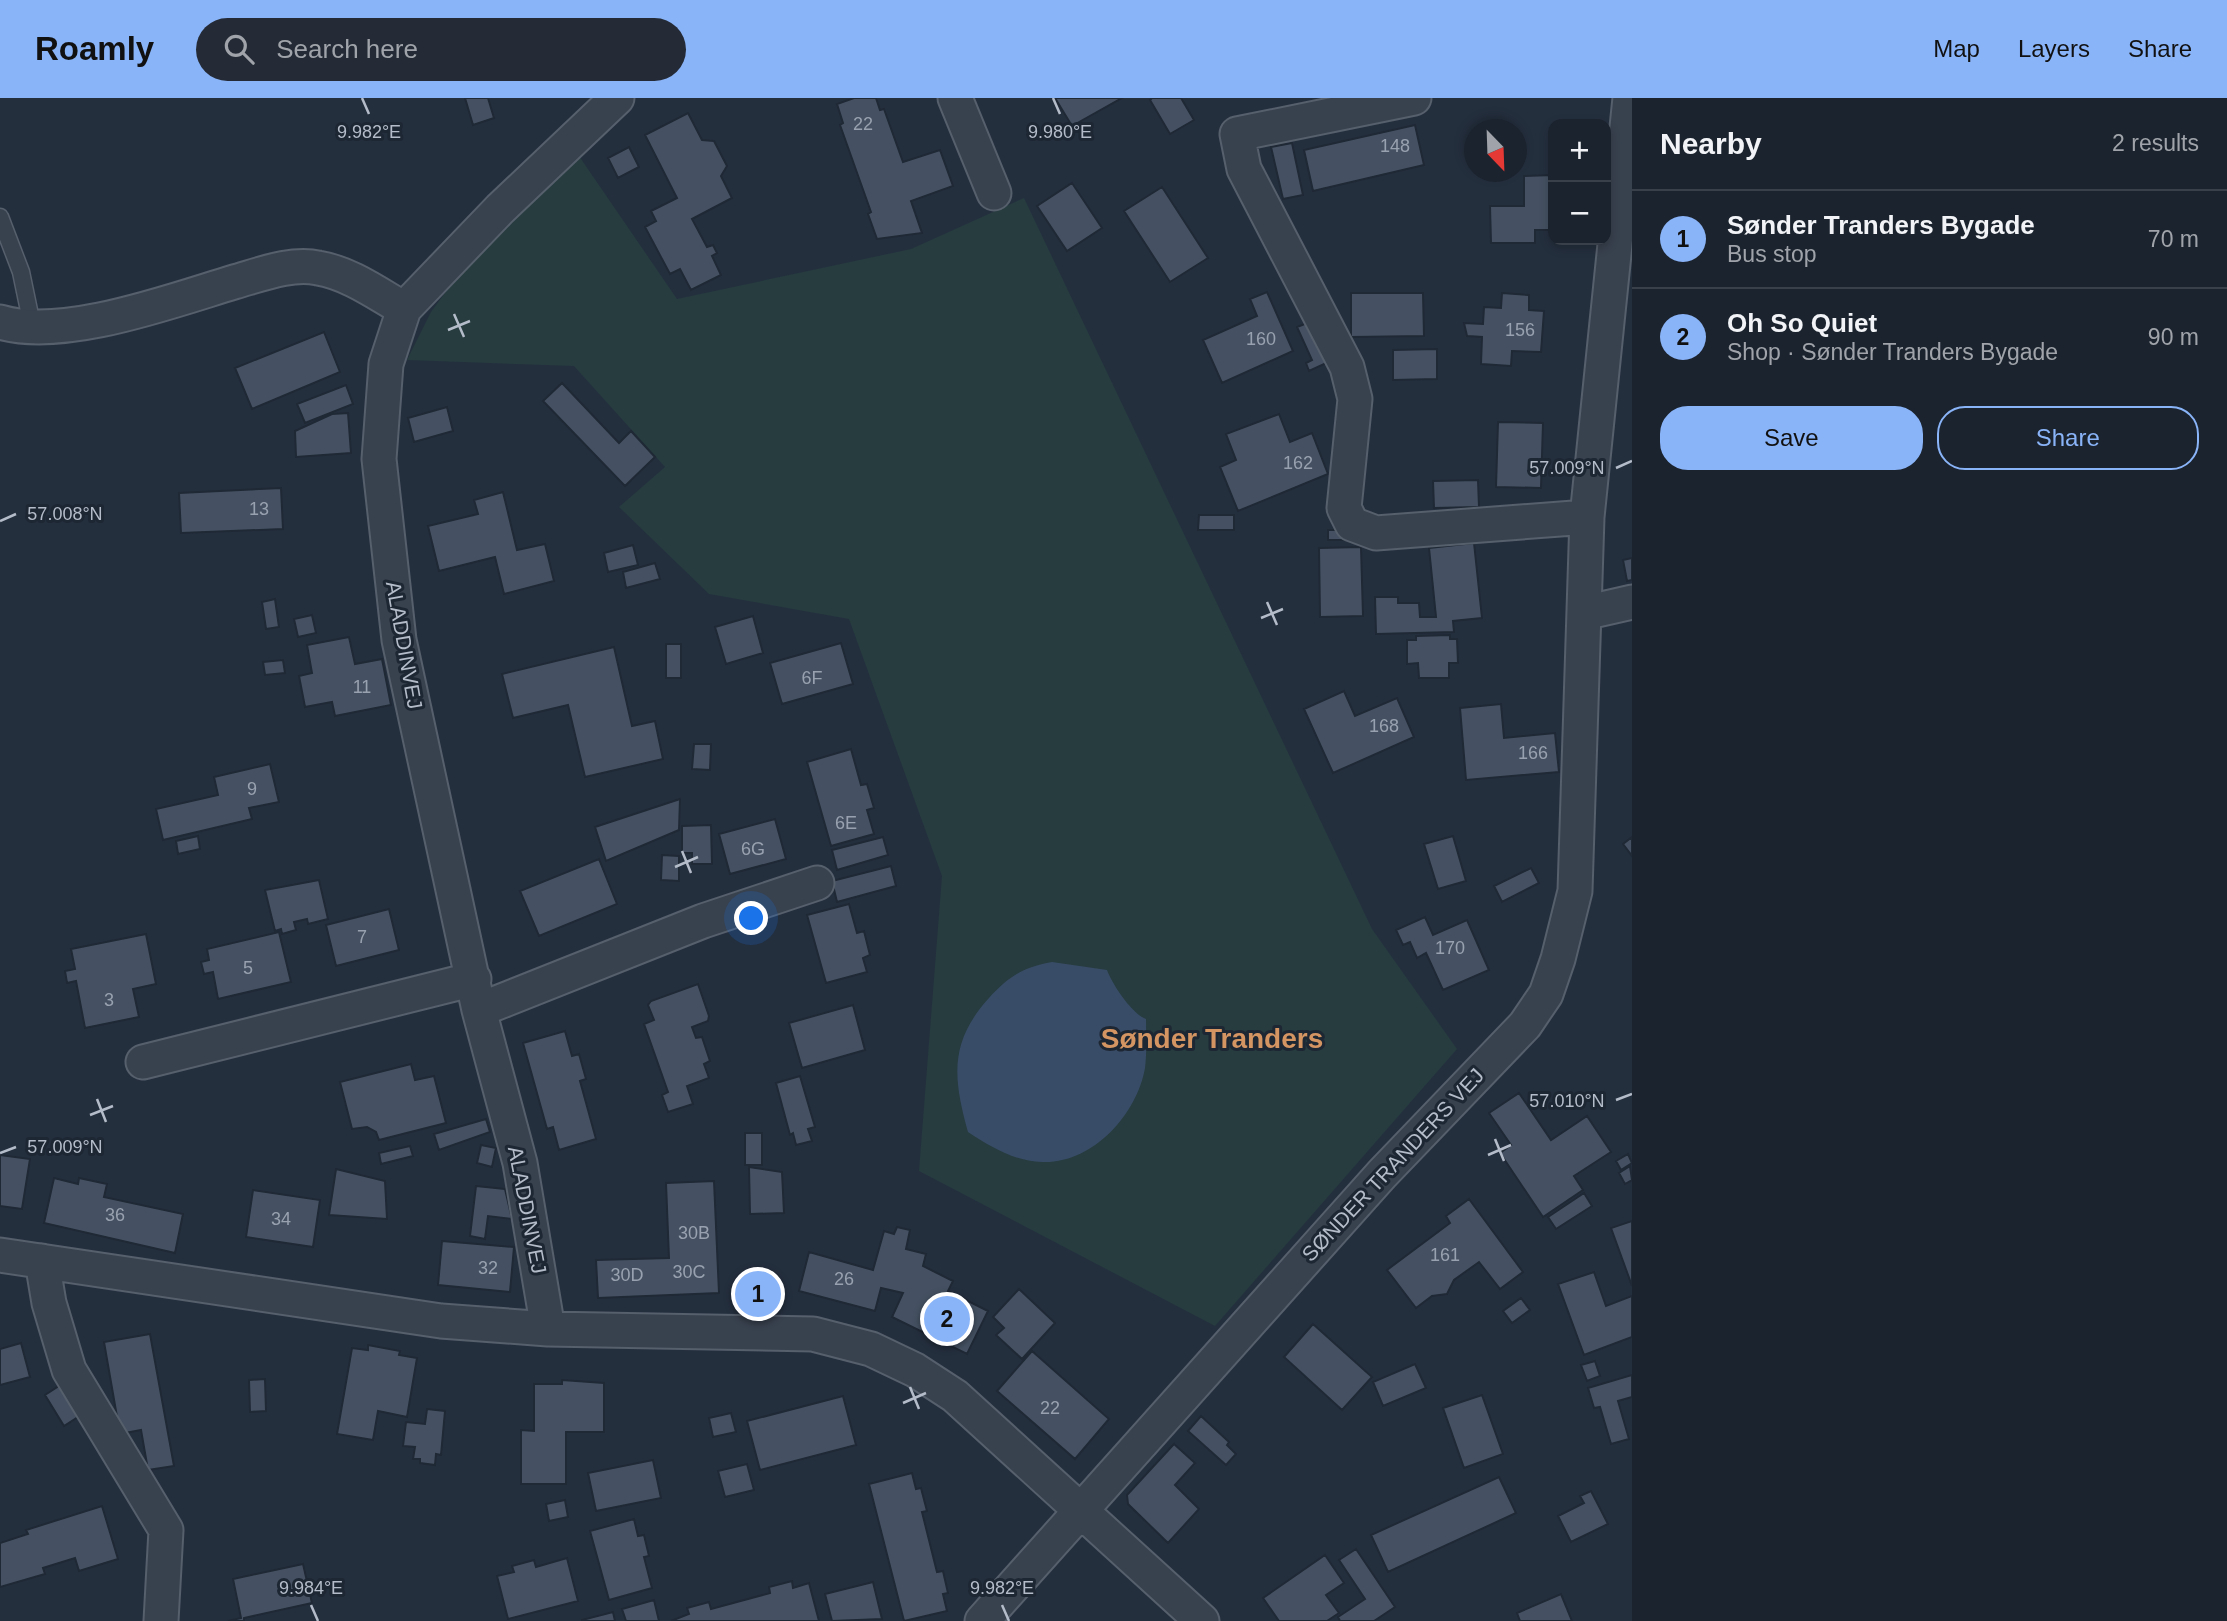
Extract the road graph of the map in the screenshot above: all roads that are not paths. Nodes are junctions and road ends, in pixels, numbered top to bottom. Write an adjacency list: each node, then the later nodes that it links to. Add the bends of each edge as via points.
1 (617, 98): 7 (street, ALADDINVEJ)
2 (955, 98): 5 (street)
3 (1414, 98): 9 (street, via 1237,134 1244,169 1347,367 1355,399 1344,508 1352,524 1376,533)
4 (1630, 98): 9 (street, SØNDER TRANDERS VEJ)
5 (995, 193)
6 (0, 217): 8 (lane, via 21,272)
7 (404, 309): 8 (street, via 359,283 317,267 274,271 78,324); 13 (street, ALADDINVEJ, via 386,364 379,459 399,640)
8 (16, 323)
9 (1587, 517): 11 (street, SØNDER TRANDERS VEJ)
10 (1632, 602): 11 (street)
11 (1584, 613): 18 (street, SØNDER TRANDERS VEJ, via 1575,891 1546,994 1525,1025 1382,1174)
12 (817, 883): 13 (street)
13 (477, 995): 14 (street); 17 (street, ALADDINVEJ, via 520,1163)
14 (143, 1062)
15 (0, 1255): 16 (street)
16 (42, 1261): 17 (street, via 441,1321); 19 (street, via 69,1370 166,1530)
17 (548, 1329): 18 (street, via 813,1334 872,1349 955,1396)
18 (1081, 1510): 20 (street, SØNDER TRANDERS VEJ); 21 (street)
19 (161, 1621)
20 (982, 1621)
21 (1202, 1621)

